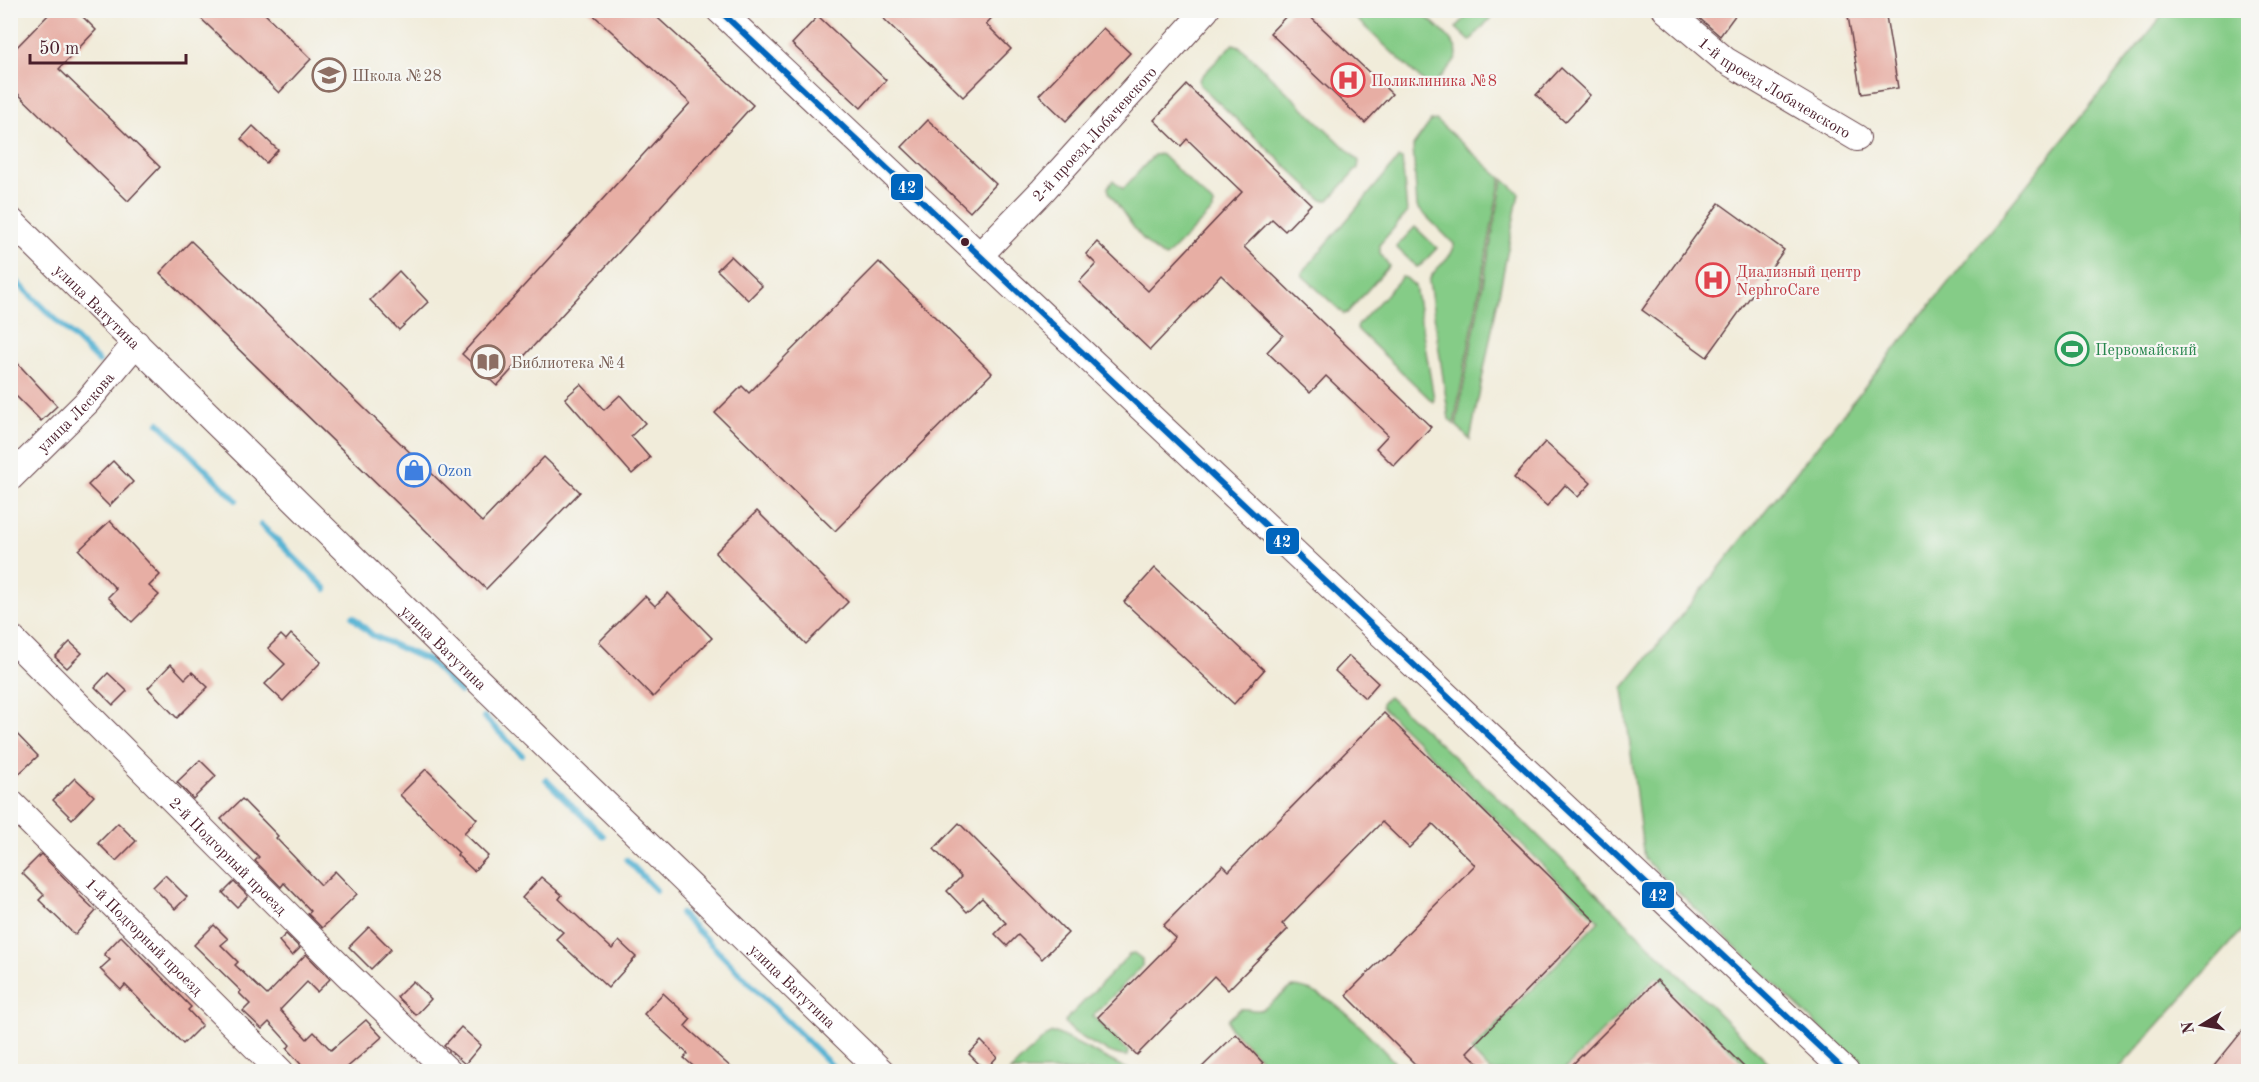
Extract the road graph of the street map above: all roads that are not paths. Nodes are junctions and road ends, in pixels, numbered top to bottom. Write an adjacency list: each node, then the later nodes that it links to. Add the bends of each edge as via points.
1 (719, 10): 6 (street)
2 (1206, 10): 6 (street, 2-й проезд Лобачевского)
3 (1666, 10): 4 (street, 1-й проезд Лобачевского, via 1725,60)
4 (1857, 138)
5 (10, 220): 7 (street, улица Ватутина)
6 (979, 256): 14 (street)
7 (136, 343): 8 (street, улица Лескова, via 87,402); 13 (street, улица Ватутина)
8 (10, 478)
9 (10, 637): 12 (street, 2-й Подгорный проезд)
10 (10, 802): 11 (street, 1-й Подгорный проезд)
11 (280, 1071)
12 (449, 1071)
13 (882, 1071)
14 (1846, 1071)

